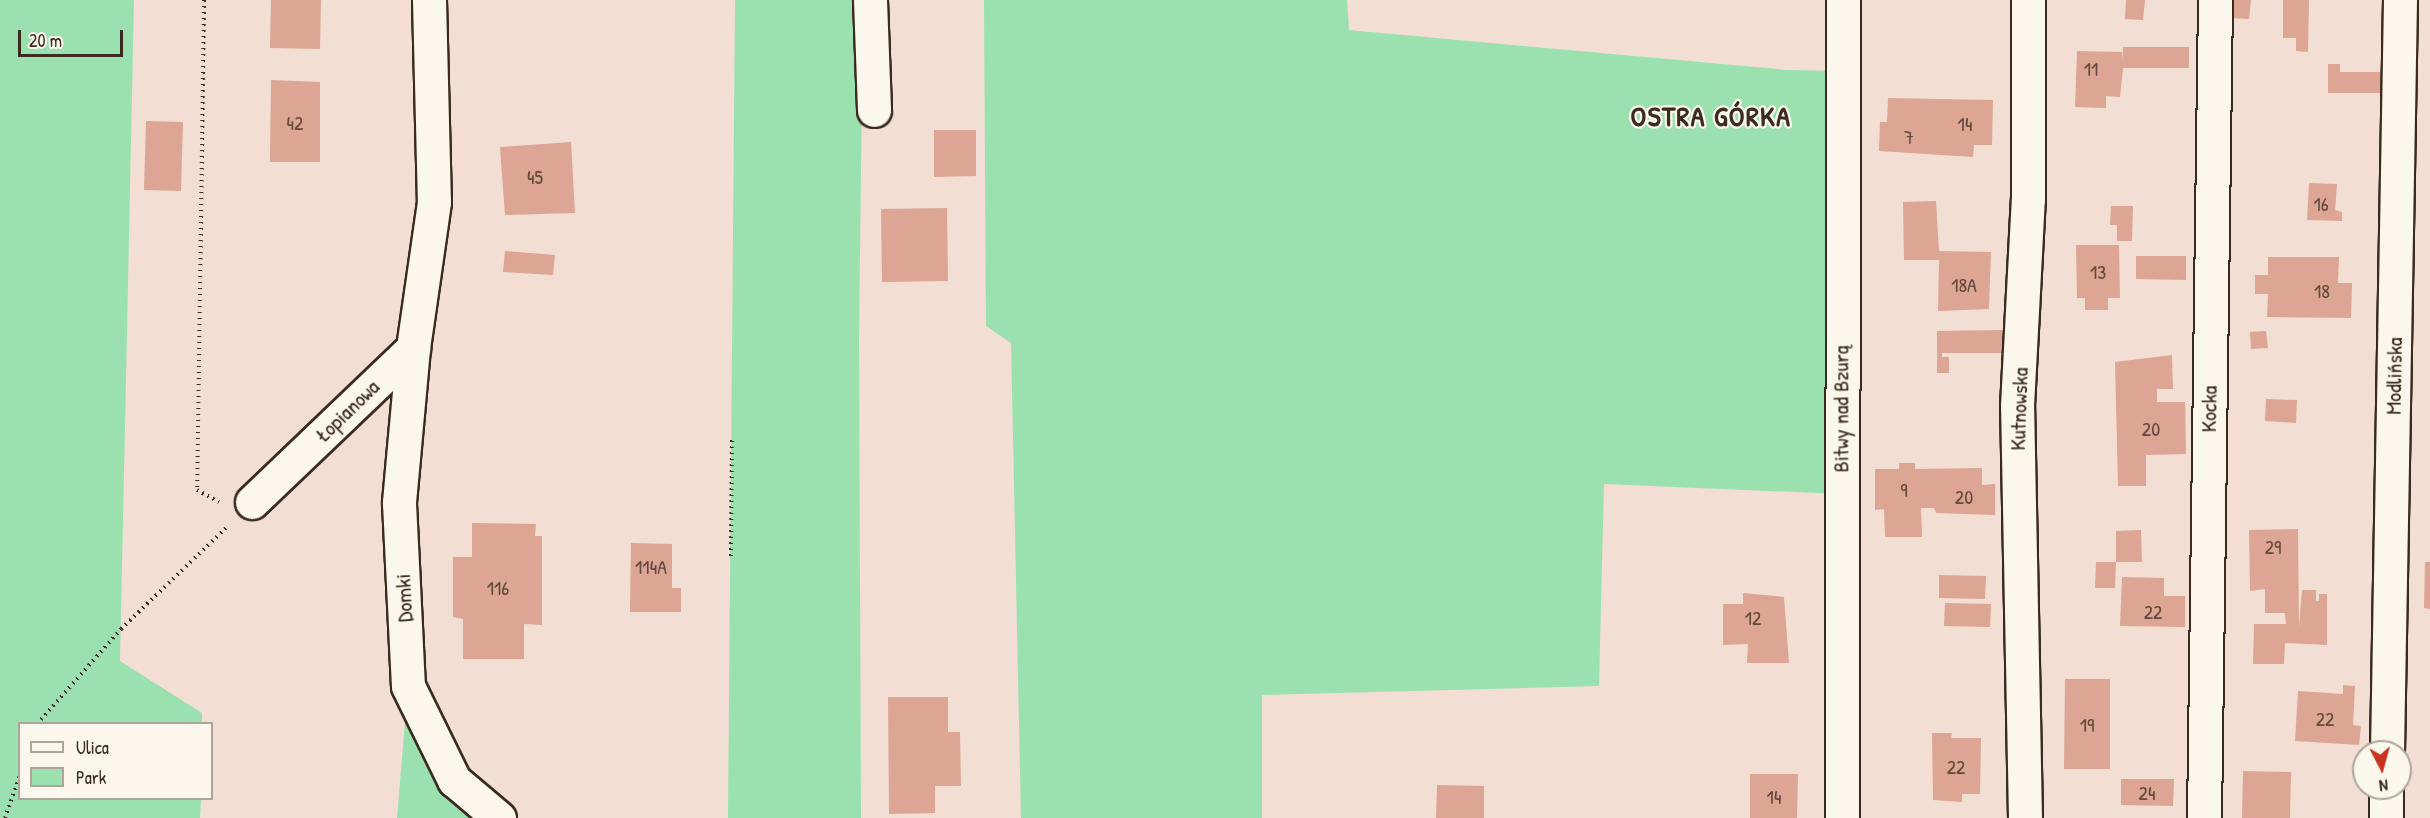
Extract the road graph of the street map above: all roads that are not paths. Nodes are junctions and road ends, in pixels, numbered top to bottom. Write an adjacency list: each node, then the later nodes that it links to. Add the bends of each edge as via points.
1 (429, 0): 8 (street, via 434,202)
2 (870, 0): 7 (street)
3 (1843, 0): 13 (street, Bitwy nad Bzurą)
4 (2028, 0): 14 (street, Kutnowska, via 2028,199 2017,406)
5 (2215, 0): 15 (street, Kocka)
6 (2400, 0): 10 (street, Modlińska)
7 (874, 110)
8 (413, 348): 9 (street, Łopianowa); 12 (street, Domki, via 399,503 408,686 454,780)
9 (252, 502)
10 (2387, 740)
11 (2386, 800): 16 (street)
12 (499, 818)
13 (1842, 818)
14 (2025, 818)
15 (2204, 818)
16 (2386, 818)

